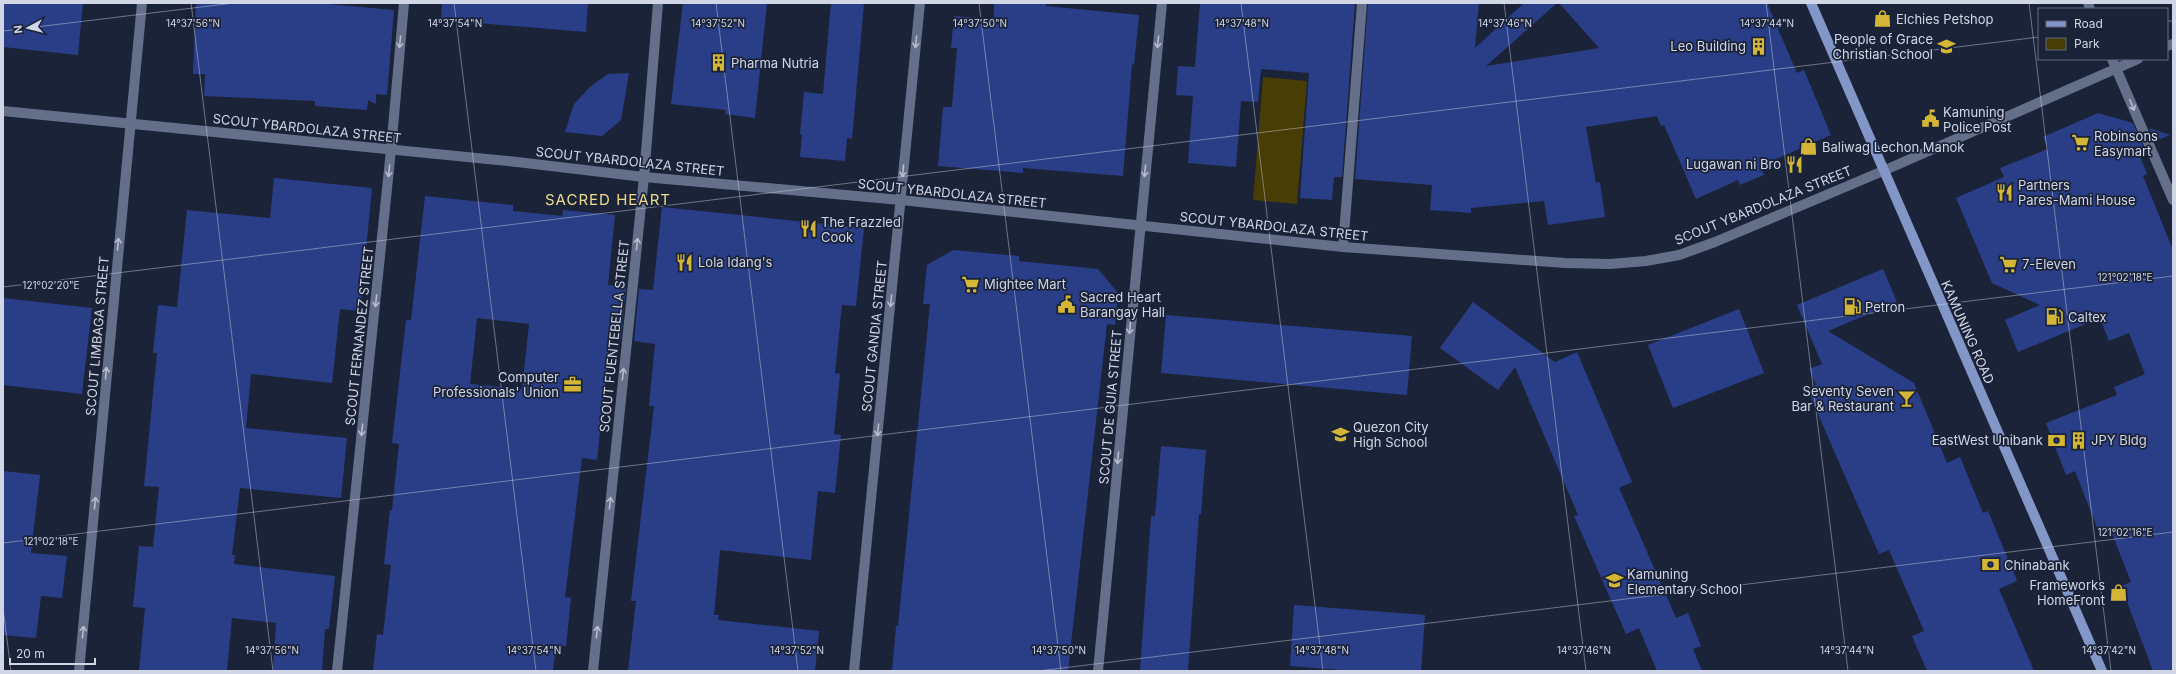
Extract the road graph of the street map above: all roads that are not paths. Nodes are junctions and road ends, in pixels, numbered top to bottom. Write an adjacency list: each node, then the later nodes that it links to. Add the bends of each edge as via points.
1 (142, 3): 12 (street, SCOUT LIMBAGA STREET)
2 (404, 3): 13 (street, SCOUT FERNANDEZ STREET, one-way to 13)
3 (658, 3): 15 (street, SCOUT FUENTEBELLA STREET)
4 (920, 3): 16 (street, SCOUT GANDIA STREET, one-way to 16)
5 (1162, 3): 18 (street, SCOUT DE GUIA STREET, one-way to 18)
6 (1362, 3): 19 (street)
7 (1811, 3): 14 (main road, KAMUNING ROAD)
8 (2112, 60): 10 (street)
9 (2136, 60): 10 (street, SCOUT YBARDOLAZA STREET)
10 (2116, 69): 14 (street, SCOUT YBARDOLAZA STREET); 17 (street, one-way to 17)
11 (3, 111): 12 (street, SCOUT YBARDOLAZA STREET)
12 (130, 123): 13 (street, SCOUT YBARDOLAZA STREET); 20 (street, SCOUT LIMBAGA STREET, one-way to 12)
13 (391, 150): 15 (street, SCOUT YBARDOLAZA STREET); 21 (street, SCOUT FERNANDEZ STREET, one-way to 21)
14 (1883, 171): 19 (street, SCOUT YBARDOLAZA STREET, via 1715,242 1679,255 1646,261 1610,264 1565,263); 25 (main road, KAMUNING ROAD)
15 (644, 177): 16 (street, SCOUT YBARDOLAZA STREET); 22 (street, SCOUT FUENTEBELLA STREET, one-way to 15)
16 (900, 200): 18 (street, SCOUT YBARDOLAZA STREET); 23 (street, SCOUT GANDIA STREET, one-way to 23)
17 (2173, 200)
18 (1140, 225): 19 (street, SCOUT YBARDOLAZA STREET); 24 (street, SCOUT DE GUIA STREET, one-way to 24)
19 (1343, 247)
20 (79, 671)
21 (337, 671)
22 (593, 671)
23 (854, 671)
24 (1098, 671)
25 (2102, 671)

